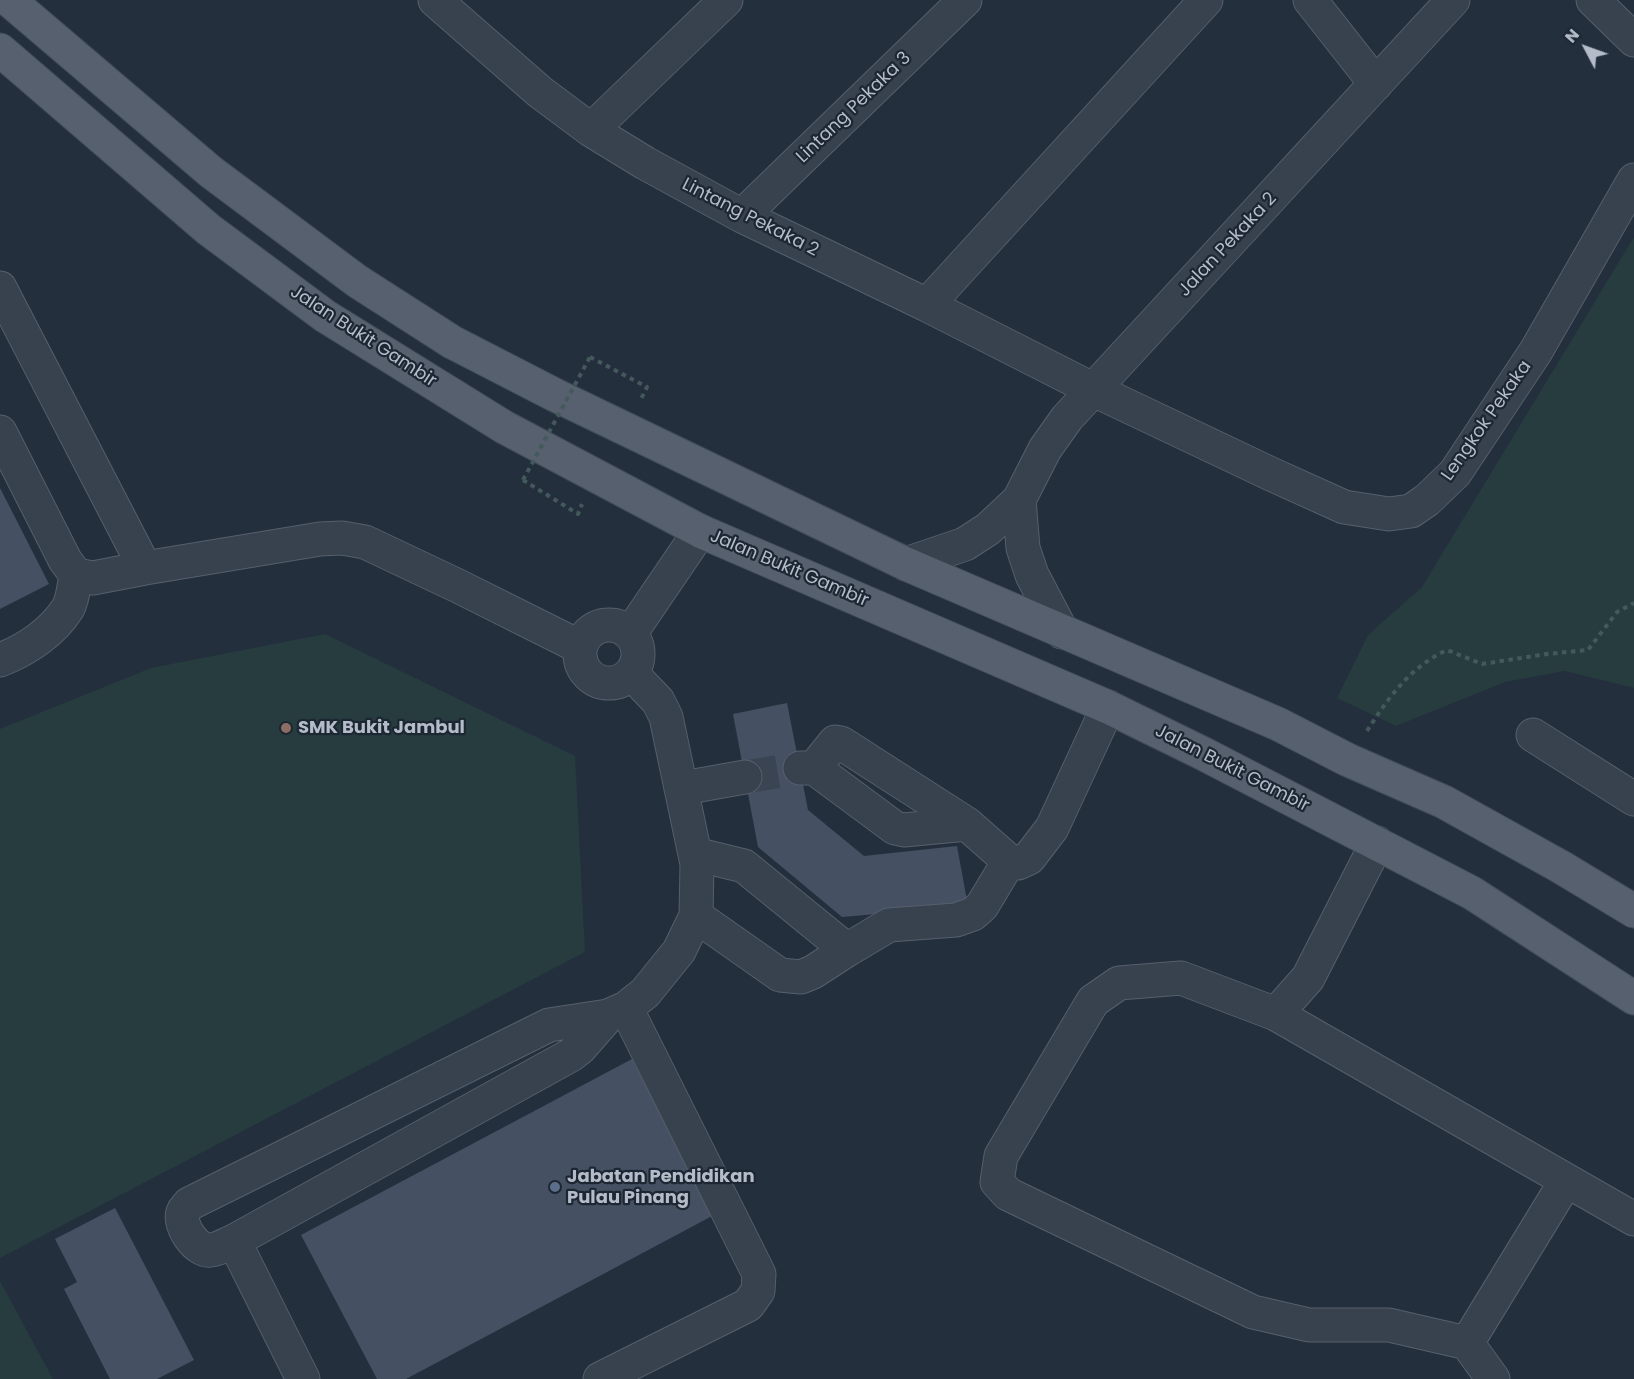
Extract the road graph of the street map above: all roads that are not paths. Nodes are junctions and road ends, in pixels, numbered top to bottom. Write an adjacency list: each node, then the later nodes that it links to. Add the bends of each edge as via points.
1 (9, 0): 21 (main road, via 211,172 357,281 452,342)
2 (726, 0): 12 (street)
3 (965, 0): 14 (street, Lintang Pekaka 3)
4 (1206, 0): 16 (street)
5 (1310, 0): 11 (street)
6 (1453, 0): 11 (street, Jalan Pekaka 2)
7 (1593, 0): 9 (street)
8 (439, 1): 12 (street, Lintang Pekaka 2, via 540,92)
9 (1634, 39)
10 (0, 50): 20 (main road, Jalan Bukit Gambir, via 208,229 325,316 504,427)
11 (1376, 84): 17 (street, Jalan Pekaka 2)
12 (591, 130): 14 (street, Lintang Pekaka 2)
13 (1634, 180): 17 (street, Lengkok Pekaka, via 1536,351 1455,473 1411,511 1389,514 1344,507)
14 (742, 216): 16 (street, Lintang Pekaka 2)
15 (0, 288): 22 (street)
16 (927, 305): 17 (street, Lintang Pekaka 2)
17 (1094, 390): 19 (street, Jalan Pekaka 2, via 1045,449)
18 (0, 432): 23 (street)
19 (1019, 500): 21 (street, Jalan Pekaka 2, via 965,544); 24 (street, via 1023,548)
20 (700, 531): 25 (street); 29 (main road, Jalan Bukit Gambir)
21 (906, 564): 24 (main road)
22 (145, 568): 23 (street, via 93,578); 26 (street, via 320,539 365,542)
23 (76, 575): 27 (street, via 69,606 56,623 35,642)
24 (1062, 632): 38 (main road, via 1278,724 1443,802)
25 (630, 634): 26 (street, via 620,627 595,628); 28 (street, via 638,653)
26 (580, 647): 28 (street, via 585,672 595,681 608,684)
27 (0, 660)
28 (631, 673): 32 (street, via 658,701 666,717)
29 (1108, 707): 35 (main road, Jalan Bukit Gambir); 37 (street, via 1052,828 1029,858 1018,863)
30 (1533, 735): 33 (street)
31 (745, 777): 32 (street)
32 (683, 788): 36 (street)
33 (1634, 799)
34 (967, 824): 34 (street, via 841,743 835,742 807,768 894,828); 37 (street)
35 (1368, 838): 41 (main road, Jalan Bukit Gambir, via 1472,893); 43 (street, via 1308,978)
36 (695, 854): 39 (street); 40 (street, via 744,866)
37 (1009, 861): 40 (street, via 973,914 956,920 889,925)
38 (1634, 911)
39 (696, 916): 40 (street, via 780,975 801,977); 42 (street, via 679,951 645,993)
40 (847, 950)
41 (1634, 998)
42 (617, 1012): 46 (street, via 571,1055); 46 (street, via 549,1025 189,1204 183,1212 182,1221 200,1249 211,1251); 49 (street, via 759,1275 758,1291 748,1305)
43 (1276, 1014): 44 (street); 47 (street, via 1181,978 1119,983 1093,1001 1001,1156 997,1182 1008,1194 1253,1312 1309,1325 1389,1325)
44 (1566, 1181): 45 (street); 47 (street)
45 (1634, 1219)
46 (234, 1241): 48 (street)
47 (1467, 1342): 50 (street)
48 (303, 1379)
49 (600, 1379)
50 (1493, 1379)

